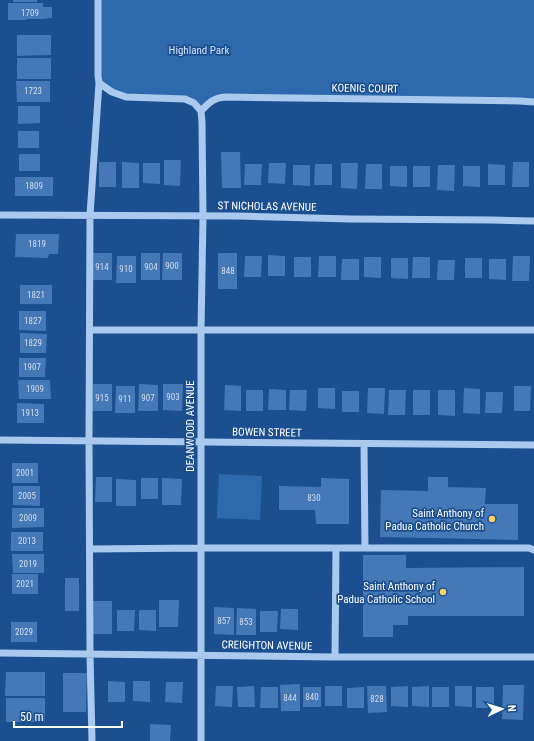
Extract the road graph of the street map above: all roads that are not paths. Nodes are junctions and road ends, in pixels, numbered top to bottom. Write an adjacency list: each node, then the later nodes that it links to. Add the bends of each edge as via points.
1 (98, 0): 2 (street)
2 (100, 83): 4 (street, via 112,92 126,96 185,99 194,103); 5 (street)
3 (534, 102): 4 (street, KOENIG COURT, via 225,97 208,103)
4 (201, 111): 7 (street, DEANWOOD AVENUE)
5 (90, 215): 6 (street, ST NICHOLAS AVENUE); 7 (street, ST NICHOLAS AVENUE); 9 (street)
6 (0, 216)
7 (203, 216): 8 (street, ST NICHOLAS AVENUE); 10 (street, DEANWOOD AVENUE)
8 (534, 221)
9 (90, 330): 10 (street); 13 (street)
10 (201, 330): 11 (street); 14 (street, DEANWOOD AVENUE)
11 (534, 330)
12 (0, 440): 13 (street, BOWEN STREET)
13 (89, 441): 14 (street, BOWEN STREET); 20 (street)
14 (202, 442): 15 (street, BOWEN STREET); 17 (street, DEANWOOD AVENUE)
15 (364, 444): 16 (street, BOWEN STREET); 19 (street)
16 (534, 445)
17 (201, 548): 18 (street); 20 (street); 24 (street, DEANWOOD AVENUE)
18 (336, 548): 19 (street); 25 (street)
19 (365, 548): 21 (street)
20 (90, 549): 23 (street)
21 (534, 550)
22 (0, 653): 23 (street, CREIGHTON AVENUE)
23 (90, 654): 24 (street, CREIGHTON AVENUE); 27 (street)
24 (201, 655): 25 (street, CREIGHTON AVENUE); 28 (street, DEANWOOD AVENUE)
25 (335, 657): 26 (street, CREIGHTON AVENUE)
26 (534, 658)
27 (92, 741)
28 (201, 741)

